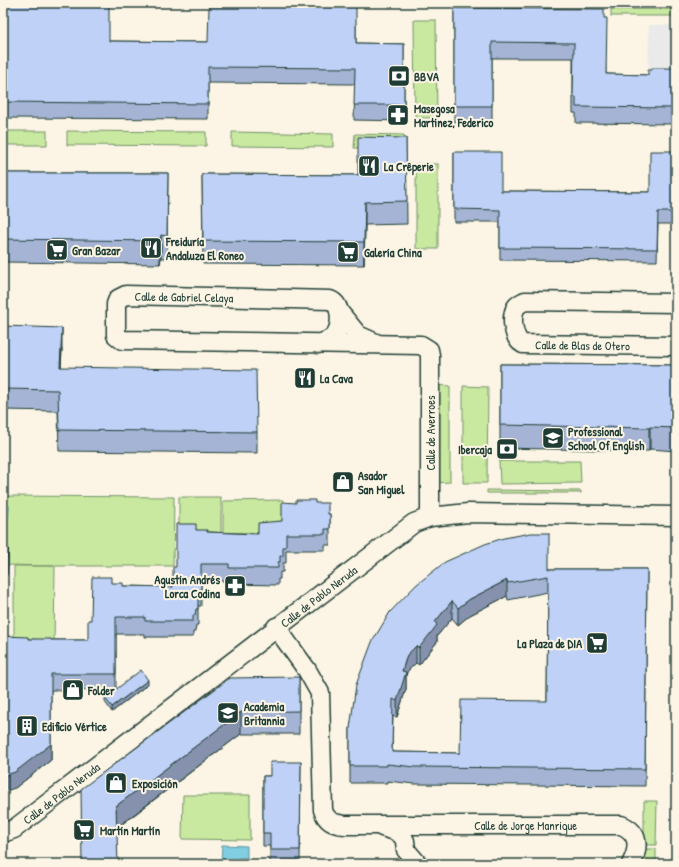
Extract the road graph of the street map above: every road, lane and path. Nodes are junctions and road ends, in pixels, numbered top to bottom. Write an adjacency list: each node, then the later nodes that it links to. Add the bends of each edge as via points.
1 (676, 303): 5 (street, Calle de Blas de Otero, via 525,301 519,303 514,315 516,338 523,344)
2 (340, 314): 3 (street, Calle de Gabriel Celaya, via 335,335 330,340); 3 (street, Calle de Gabriel Celaya, via 337,305 330,300 126,295 118,299 116,304 116,334 122,340); 4 (street, Calle de Gabriel Celaya, via 358,335)
3 (318, 344): 4 (street, Calle de Gabriel Celaya)
4 (378, 344): 6 (street, Calle de Gabriel Celaya, via 421,345)
5 (676, 346)
6 (429, 350): 8 (street, Calle de Averroes)
7 (676, 516): 8 (street, Calle de Pablo Neruda, via 468,513)
8 (430, 517): 9 (street, Calle de Pablo Neruda, via 414,523)
9 (276, 627): 11 (street, via 320,693 325,818 336,824); 12 (street, Calle de Pablo Neruda)
10 (436, 824): 11 (street); 14 (street, Calle de Jorge Manrique, via 418,834 413,842); 15 (street, Calle de Jorge Manrique, via 620,825 630,828 637,845)
11 (376, 825): 14 (street, via 402,835 406,850)
12 (8, 831): 13 (street)
13 (3, 847)
14 (416, 861)
15 (631, 864)

